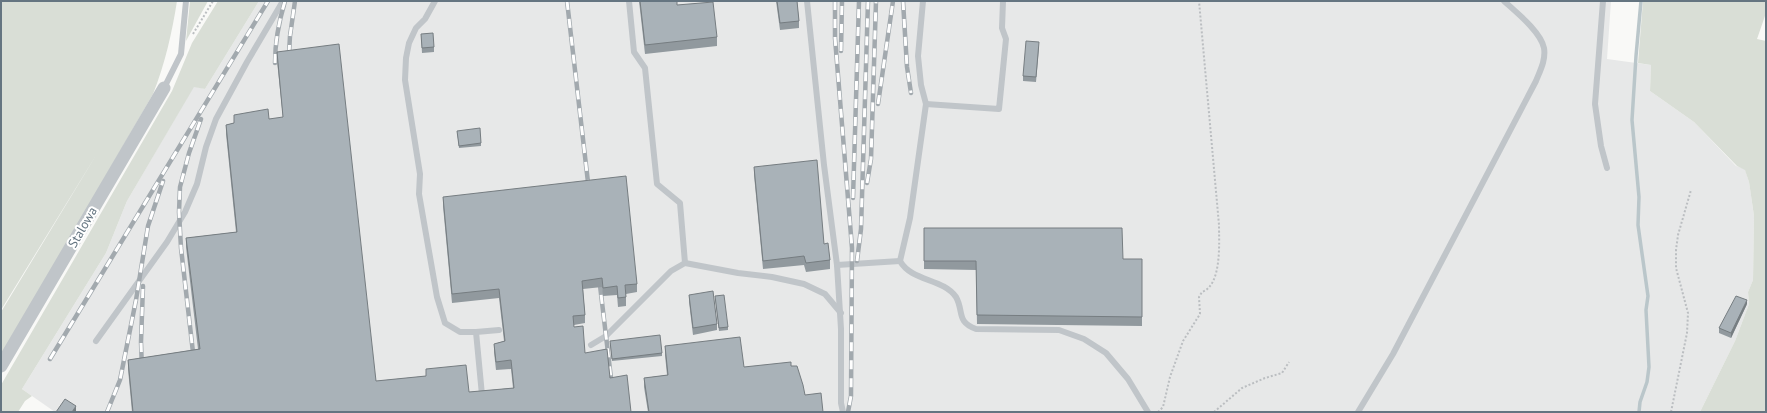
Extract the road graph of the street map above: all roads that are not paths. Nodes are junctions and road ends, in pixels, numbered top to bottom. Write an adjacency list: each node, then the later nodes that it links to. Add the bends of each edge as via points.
1 (186, 1): 10 (lane, via 181,54)
2 (283, 1): 19 (lane, via 216,119 197,184 185,212 167,242)
3 (435, 1): 18 (lane, via 409,43 405,80 420,174 420,201 436,297 445,322 460,332)
4 (628, 1): 14 (lane, via 634,52 644,68 657,184 680,203)
5 (806, 1): 15 (lane)
6 (922, 1): 11 (lane, via 918,56)
7 (1003, 1): 11 (lane, via 1002,28 1006,39 999,109)
8 (1504, 1): 25 (lane, via 1540,37 1544,48 1543,62 1532,88 1393,354)
9 (1603, 1): 12 (lane, via 1596,104 1601,146)
10 (164, 88): 21 (street, Stalowa)
11 (926, 104): 13 (lane, via 910,218)
12 (1607, 168)
13 (900, 261): 15 (lane); 24 (lane, via 910,272 948,288 956,298 967,326 976,329 1059,330 1084,339 1106,353 1128,379)
14 (685, 263): 16 (lane, via 804,284 825,294); 20 (lane, via 671,271 606,336)
15 (837, 265): 16 (lane)
16 (841, 313): 23 (lane)
17 (499, 330): 18 (lane)
18 (476, 332): 22 (lane)
19 (96, 341)
20 (591, 345)
21 (1, 366)
22 (482, 395)
23 (843, 412)
24 (1148, 412)
25 (1358, 412)

